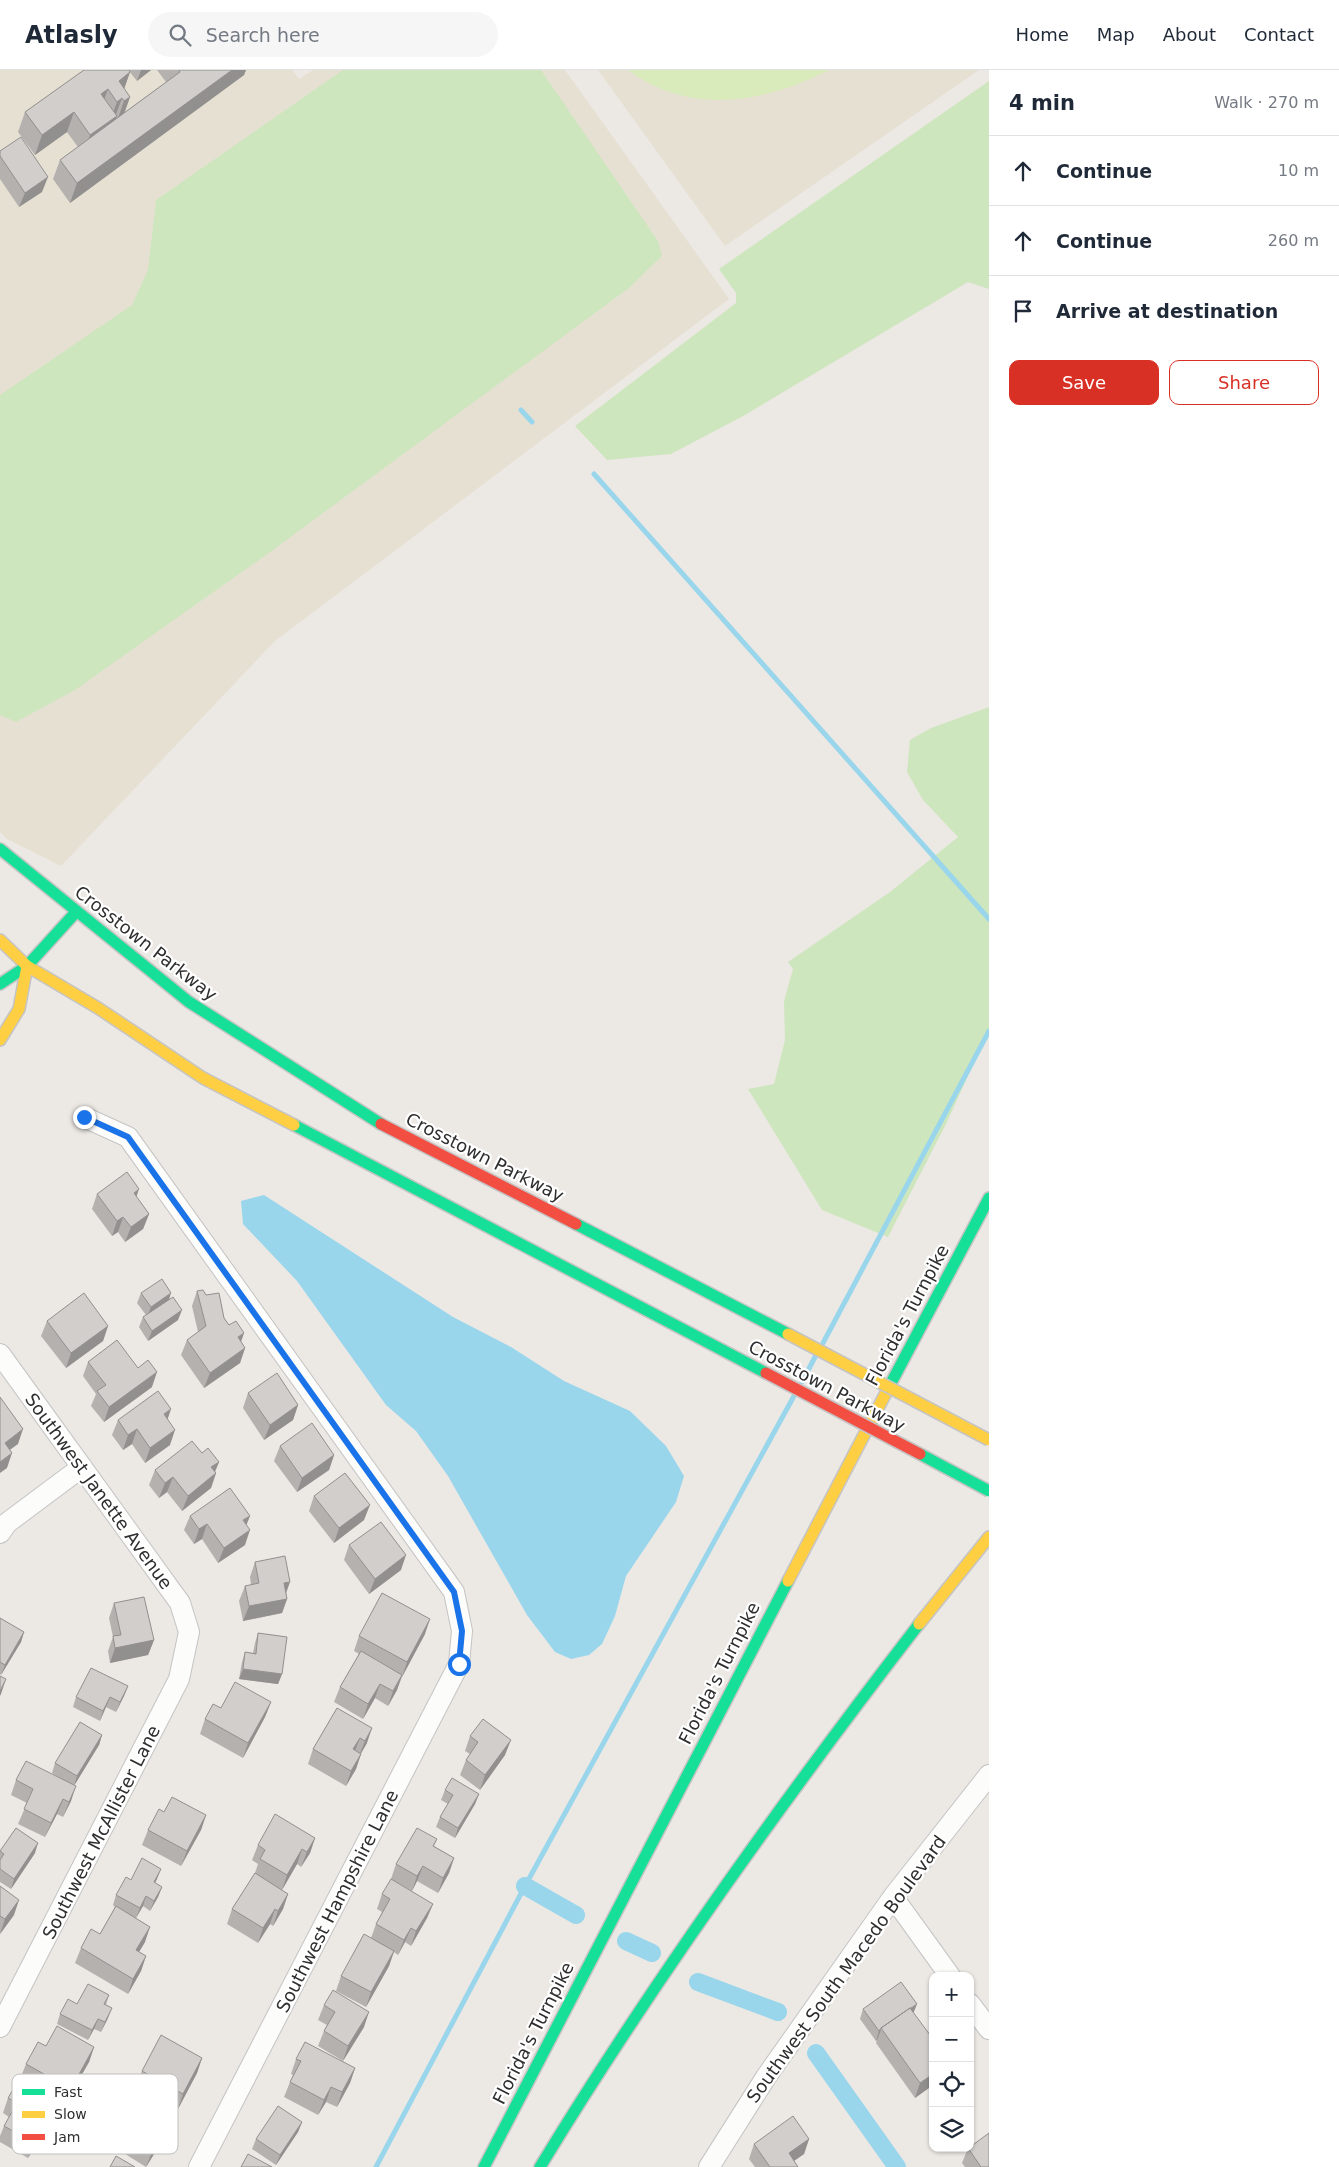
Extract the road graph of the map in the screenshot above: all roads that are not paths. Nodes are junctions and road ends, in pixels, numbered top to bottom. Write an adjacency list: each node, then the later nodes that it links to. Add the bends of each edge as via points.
1 (0, 849): 2 (main road, Crosstown Parkway)
2 (76, 912): 4 (main road); 10 (main road, Crosstown Parkway, bridge, via 189,1002 382,1124)
3 (0, 940): 4 (main road, Crosstown Parkway)
4 (27, 966): 5 (main road); 6 (main road, via 19,1009); 12 (main road, Crosstown Parkway, bridge, via 98,1008 203,1078)
5 (0, 984)
6 (0, 1040)
7 (84, 1117): 22 (street, Southwest Hampshire Lane, via 128,1137 454,1592 462,1631 459,1664)
8 (989, 1198): 23 (main road, Florida's Turnpike)
9 (0, 1354): 11 (street, Southwest Janette Avenue)
10 (989, 1440)
11 (82, 1467): 13 (street, via 6,1523); 15 (street, Southwest Janette Avenue, via 180,1603)
12 (989, 1490)
13 (0, 1534)
14 (989, 1537): 24 (main road, via 944,1590 744,1857 579,2100)
15 (189, 1632): 20 (street, Southwest McAllister Lane, via 179,1679)
16 (989, 1775): 17 (street, Southwest South Macedo Boulevard)
17 (893, 1897): 18 (street); 25 (street, Southwest South Macedo Boulevard, via 766,2077)
18 (947, 1972)
19 (974, 2009): 21 (street)
20 (0, 2027)
21 (989, 2029)
22 (198, 2167)
23 (484, 2167)
24 (540, 2167)
25 (709, 2167)

